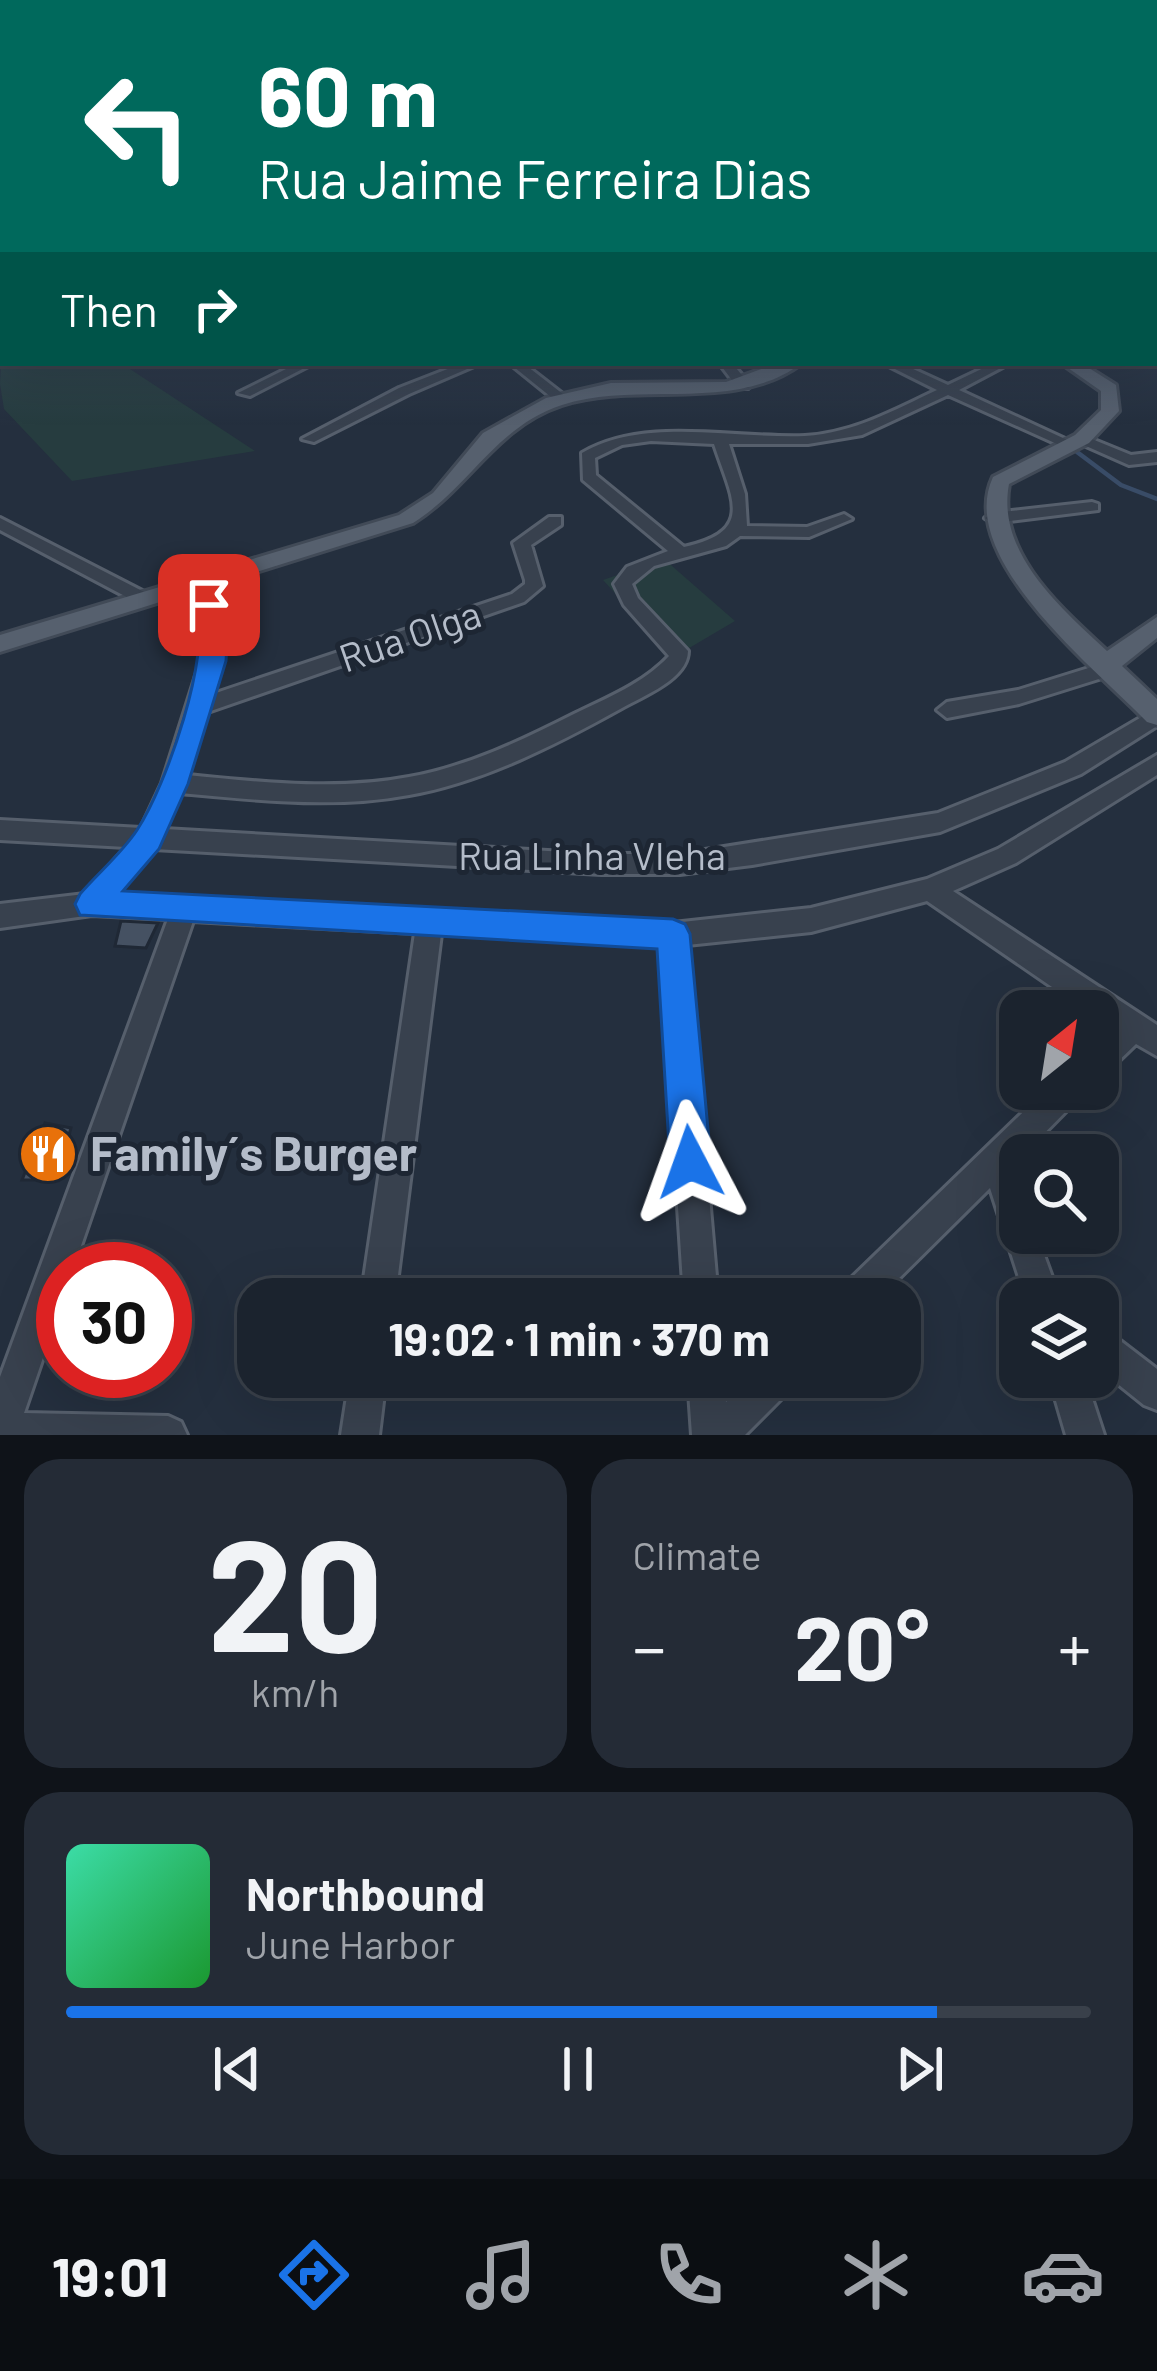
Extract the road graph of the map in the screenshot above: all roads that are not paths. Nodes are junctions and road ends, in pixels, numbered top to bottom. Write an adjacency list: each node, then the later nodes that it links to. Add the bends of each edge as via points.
1 (302, 366): 11 (street)
2 (467, 366): 13 (street)
3 (519, 366): 12 (street)
4 (727, 366): 9 (street)
5 (787, 366): 9 (main road)
6 (896, 366): 10 (street)
7 (998, 366): 10 (street)
8 (1075, 366): 15 (main road, via 1109,388 1113,401 1104,420)
9 (743, 385): 12 (main road, via 610,388)
10 (948, 390): 14 (street, via 838,437); 15 (street)
11 (245, 393)
12 (561, 398): 26 (main road, via 490,437 440,496 406,519)
13 (309, 440)
14 (720, 440): 22 (street, via 738,505); 25 (street, via 627,439 587,455 588,477)
15 (1076, 442): 16 (street, via 1130,460); 18 (main road, via 1000,481)
16 (1157, 457)
17 (1092, 507): 18 (street)
18 (993, 518): 30 (main road, via 1013,566)
19 (844, 519): 22 (street, via 809,532)
20 (555, 521): 31 (street, Rua Olga, via 522,543 536,579 518,598)
21 (0, 523): 23 (street)
22 (736, 531): 25 (street)
23 (26, 535): 24 (street); 27 (street)
24 (0, 542)
25 (680, 552): 35 (street, via 632,570 623,584 629,601 678,651 674,665 556,729 412,786 331,793)
26 (203, 581): 27 (main road); 31 (street, via 216,644)
27 (144, 599): 29 (main road)
28 (1157, 625): 30 (main road)
29 (0, 644)
30 (1109, 666): 32 (street, via 1019,697); 33 (main road)
31 (199, 707): 35 (street)
32 (947, 710)
33 (1155, 710): 37 (street, Rua Linha Vleha, via 1073,768 940,822 752,855 601,864)
34 (1157, 764): 38 (street, via 1006,856)
35 (173, 784): 37 (street)
36 (0, 830): 37 (street, Rua Linha Vleha)
37 (148, 839): 39 (street)
38 (931, 889): 43 (street, via 811,920); 44 (street)
39 (92, 904): 40 (street); 41 (street)
40 (184, 911): 42 (street); 58 (street)
41 (0, 916)
42 (430, 920): 43 (street); 49 (street)
43 (673, 934): 50 (street)
44 (1146, 1034): 45 (street)
45 (1119, 1049)
46 (1045, 1110): 47 (street)
47 (995, 1156): 48 (street); 51 (street)
48 (999, 1168)
49 (381, 1278)
50 (698, 1278)
51 (875, 1278)
52 (1119, 1362): 53 (street)
53 (1157, 1392)
54 (365, 1398): 60 (street)
55 (709, 1398): 61 (street)
56 (755, 1398): 61 (street)
57 (1074, 1398): 62 (street)
58 (0, 1429): 59 (street)
59 (168, 1435)
60 (360, 1435)
61 (715, 1435)
62 (1085, 1435)

